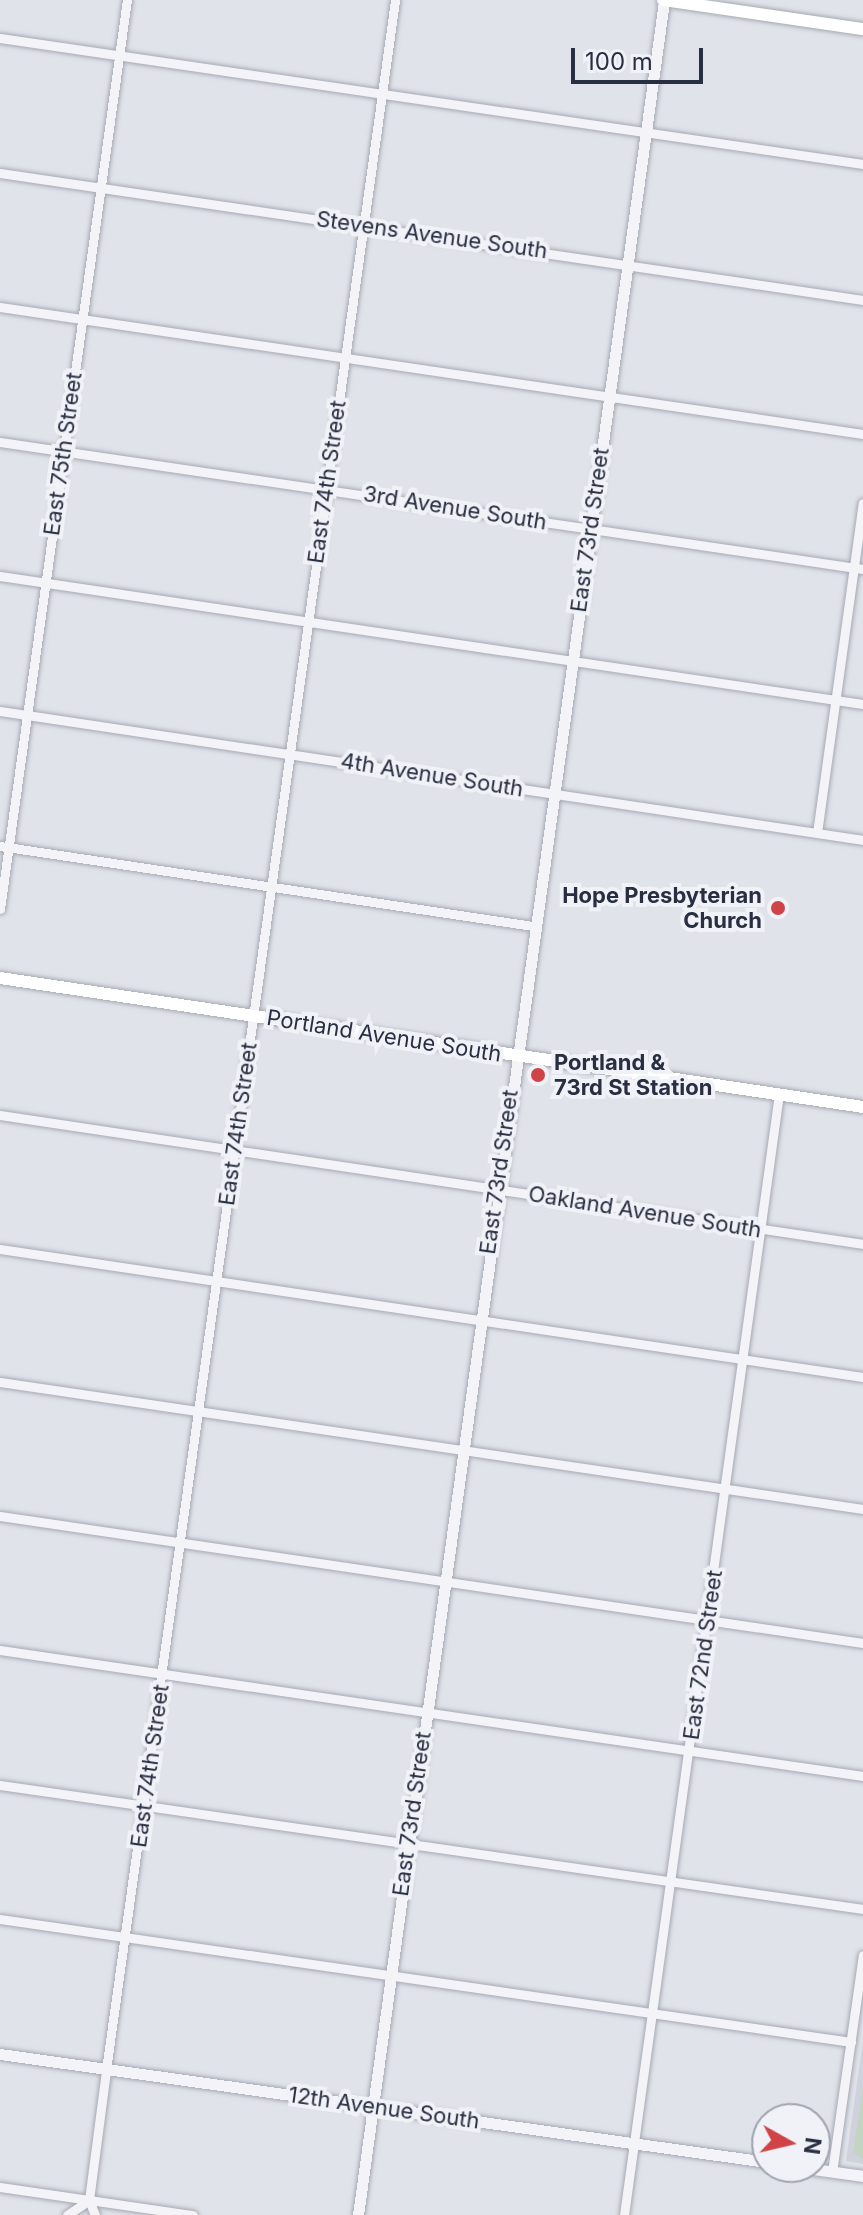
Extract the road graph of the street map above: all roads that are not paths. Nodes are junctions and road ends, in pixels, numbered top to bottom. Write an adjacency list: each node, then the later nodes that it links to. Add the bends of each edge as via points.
1 (127, 0): 6 (street, East 75th Street)
2 (395, 0): 7 (street, East 74th Street)
3 (664, 0): 4 (main road); 8 (street, East 73rd Street)
4 (863, 29)
5 (0, 38): 6 (street)
6 (119, 55): 7 (street); 11 (street, East 75th Street)
7 (381, 93): 8 (street); 12 (street, East 74th Street)
8 (646, 132): 9 (street); 13 (street, East 73rd Street)
9 (863, 164)
10 (0, 173): 11 (street, Stevens Avenue South)
11 (101, 187): 12 (street, Stevens Avenue South); 16 (street, East 75th Street)
12 (364, 225): 13 (street, Stevens Avenue South); 17 (street, East 74th Street)
13 (627, 262): 14 (street, Stevens Avenue South); 18 (street, East 73rd Street)
14 (863, 300)
15 (0, 307): 16 (street)
16 (82, 319): 17 (street); 21 (street, East 75th Street)
17 (345, 357): 18 (street); 22 (street, East 74th Street)
18 (609, 396): 19 (street); 24 (street, East 73rd Street)
19 (863, 434)
20 (0, 442): 21 (street, 3rd Avenue South)
21 (64, 451): 22 (street, 3rd Avenue South); 27 (street, East 75th Street)
22 (326, 489): 24 (street, 3rd Avenue South); 28 (street, East 74th Street)
23 (863, 503): 25 (street)
24 (590, 528): 25 (street, 3rd Avenue South); 29 (street, East 73rd Street)
25 (858, 569): 30 (street)
26 (0, 576): 27 (street)
27 (45, 583): 28 (street); 33 (street, East 75th Street)
28 (308, 621): 29 (street); 34 (street, East 74th Street)
29 (571, 660): 30 (street); 35 (street, East 73rd Street)
30 (835, 699): 31 (street); 36 (street)
31 (863, 704)
32 (0, 711): 33 (street, 4th Avenue South)
33 (26, 715): 34 (street, 4th Avenue South); 38 (street, East 75th Street)
34 (289, 753): 35 (street, 4th Avenue South); 39 (street, East 74th Street)
35 (552, 793): 36 (street, 4th Avenue South); 41 (street, East 73rd Street)
36 (817, 833): 37 (street, 4th Avenue South)
37 (863, 840)
38 (4, 846): 39 (street); 40 (street, East 75th Street)
39 (271, 886): 41 (street); 43 (street, East 74th Street)
40 (0, 909)
41 (533, 926): 44 (street, East 73rd Street)
42 (0, 978): 43 (main road, Portland Avenue South)
43 (253, 1015): 44 (main road, Portland Avenue South); 48 (street, East 74th Street)
44 (515, 1057): 45 (main road, Portland Avenue South); 49 (street, East 73rd Street)
45 (779, 1094): 46 (main road, Portland Avenue South); 50 (street, East 72nd Street)
46 (863, 1107)
47 (0, 1115): 48 (street, Oakland Avenue South)
48 (234, 1150): 49 (street, Oakland Avenue South); 53 (street, East 74th Street)
49 (497, 1189): 50 (street, Oakland Avenue South); 54 (street, East 73rd Street)
50 (760, 1229): 51 (street, Oakland Avenue South); 55 (street, East 72nd Street)
51 (863, 1244)
52 (0, 1249): 53 (street)
53 (216, 1281): 54 (street); 58 (street, East 74th Street)
54 (479, 1320): 55 (street); 59 (street, East 73rd Street)
55 (742, 1359): 56 (street); 60 (street, East 72nd Street)
56 (863, 1377)
57 (0, 1382): 58 (street)
58 (199, 1410): 59 (street); 63 (street, East 74th Street)
59 (463, 1450): 60 (street); 64 (street, East 73rd Street)
60 (726, 1489): 61 (street); 65 (street, East 72nd Street)
61 (863, 1509)
62 (0, 1516): 63 (street)
63 (181, 1543): 64 (street); 68 (street, East 74th Street)
64 (445, 1581): 65 (street); 69 (street, East 73rd Street)
65 (708, 1620): 66 (street); 70 (street, East 72nd Street)
66 (863, 1643)
67 (0, 1650): 68 (street)
68 (162, 1674): 69 (street); 73 (street, East 74th Street)
69 (426, 1712): 70 (street); 74 (street, East 73rd Street)
70 (690, 1751): 71 (street); 75 (street, East 72nd Street)
71 (863, 1776)
72 (0, 1785): 73 (street)
73 (144, 1805): 74 (street); 78 (street, East 74th Street)
74 (408, 1843): 75 (street); 80 (street, East 73rd Street)
75 (672, 1881): 76 (street); 81 (street, East 72nd Street)
76 (863, 1909)
77 (0, 1919): 78 (street)
78 (126, 1937): 80 (street); 84 (street, East 74th Street)
79 (863, 1955): 82 (street)
80 (390, 1975): 81 (street); 85 (street, East 73rd Street)
81 (653, 2013): 82 (street); 86 (street, East 72nd Street)
82 (851, 2042): 88 (street)
83 (0, 2054): 84 (street, 12th Avenue South)
84 (106, 2070): 85 (street, 12th Avenue South); 91 (street, East 74th Street)
85 (371, 2106): 86 (street, 12th Avenue South); 95 (street, East 73rd Street)
86 (634, 2144): 87 (street, 12th Avenue South); 96 (street, East 72nd Street)
87 (751, 2160)
88 (832, 2172): 89 (street)
89 (863, 2176)
90 (0, 2187): 91 (street)
91 (89, 2200): 92 (street); 93 (street); 94 (street)
92 (67, 2215)
93 (95, 2215)
94 (193, 2215)
95 (358, 2215)
96 (624, 2215)

